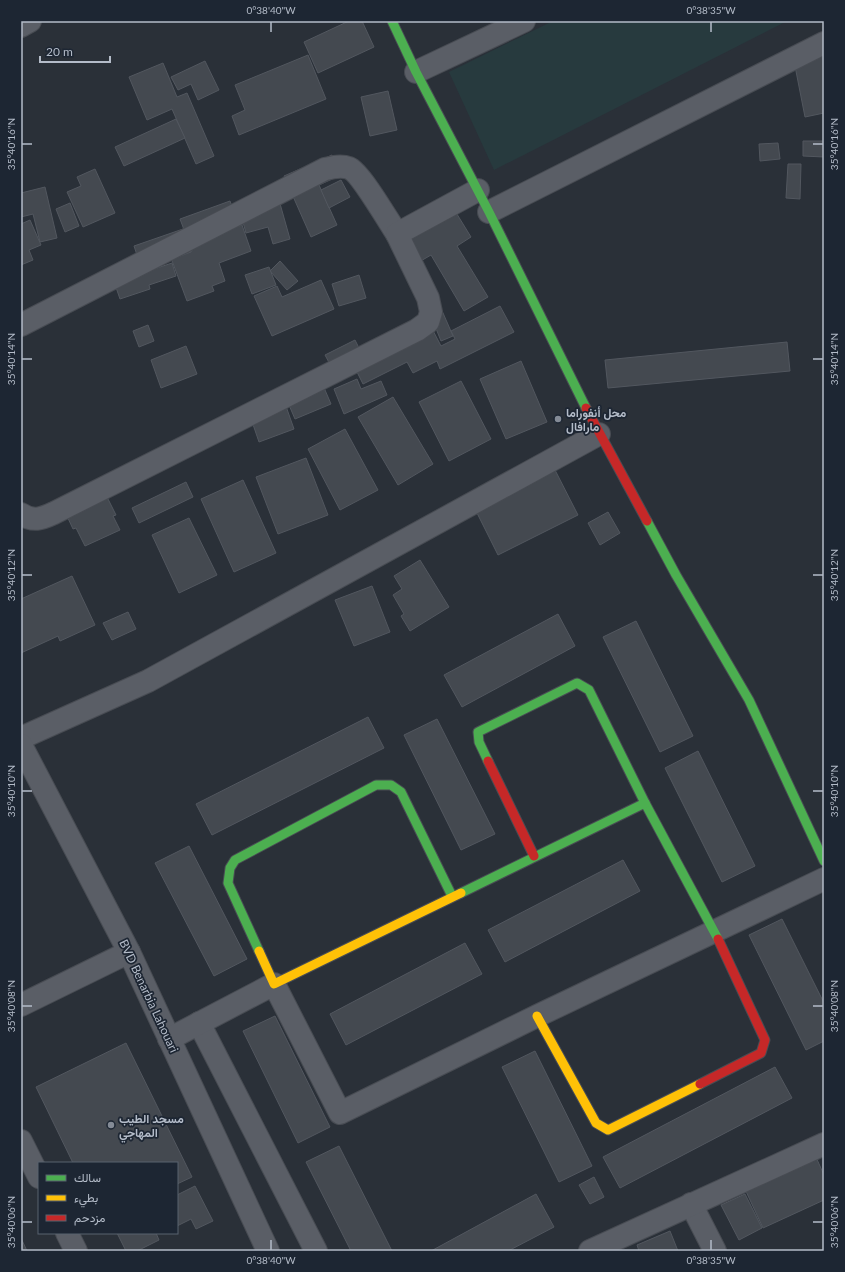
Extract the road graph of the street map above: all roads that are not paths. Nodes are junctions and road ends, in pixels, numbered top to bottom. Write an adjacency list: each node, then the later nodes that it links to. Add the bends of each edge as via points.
1 (30, 21): 4 (street)
2 (392, 21): 6 (street)
3 (524, 21): 6 (street)
4 (21, 26)
5 (824, 43): 8 (street)
6 (416, 72): 7 (street)
7 (478, 190): 8 (street); 9 (street)
8 (489, 212): 11 (street)
9 (397, 234): 10 (street, via 362,180 351,168 337,166 325,169); 12 (street, via 428,298 428,322 417,330 54,513 40,519 32,519)
10 (21, 325)
11 (599, 434): 13 (street, via 148,681); 17 (street, via 676,576 749,700)
12 (21, 514)
13 (21, 738)
14 (21, 745): 21 (street, BVD Benarbia Lahouari)
15 (645, 802): 16 (street); 16 (street, via 589,690 578,683 478,732 479,742); 20 (street)
16 (534, 856): 19 (street)
17 (824, 861)
18 (824, 879): 20 (street)
19 (452, 896): 22 (street); 22 (street, via 401,792 391,785 376,785 235,860 230,868 228,883)
20 (714, 931): 24 (street); 24 (street, via 765,1040 761,1053 608,1130 596,1123)
21 (129, 952): 23 (street); 26 (street, BVD Benarbia Lahouari)
22 (274, 984): 24 (street, via 340,1113); 25 (street)
23 (21, 1005)
24 (537, 1016)
25 (199, 1023): 26 (street); 34 (street)
26 (169, 1038): 33 (street, BVD Benarbia Lahouari)
27 (21, 1141): 29 (street)
28 (824, 1144): 30 (street)
29 (38, 1175)
30 (691, 1204): 35 (street); 36 (street)
31 (68, 1234): 32 (street)
32 (76, 1251)
33 (268, 1251)
34 (316, 1251)
35 (590, 1251)
36 (715, 1251)

